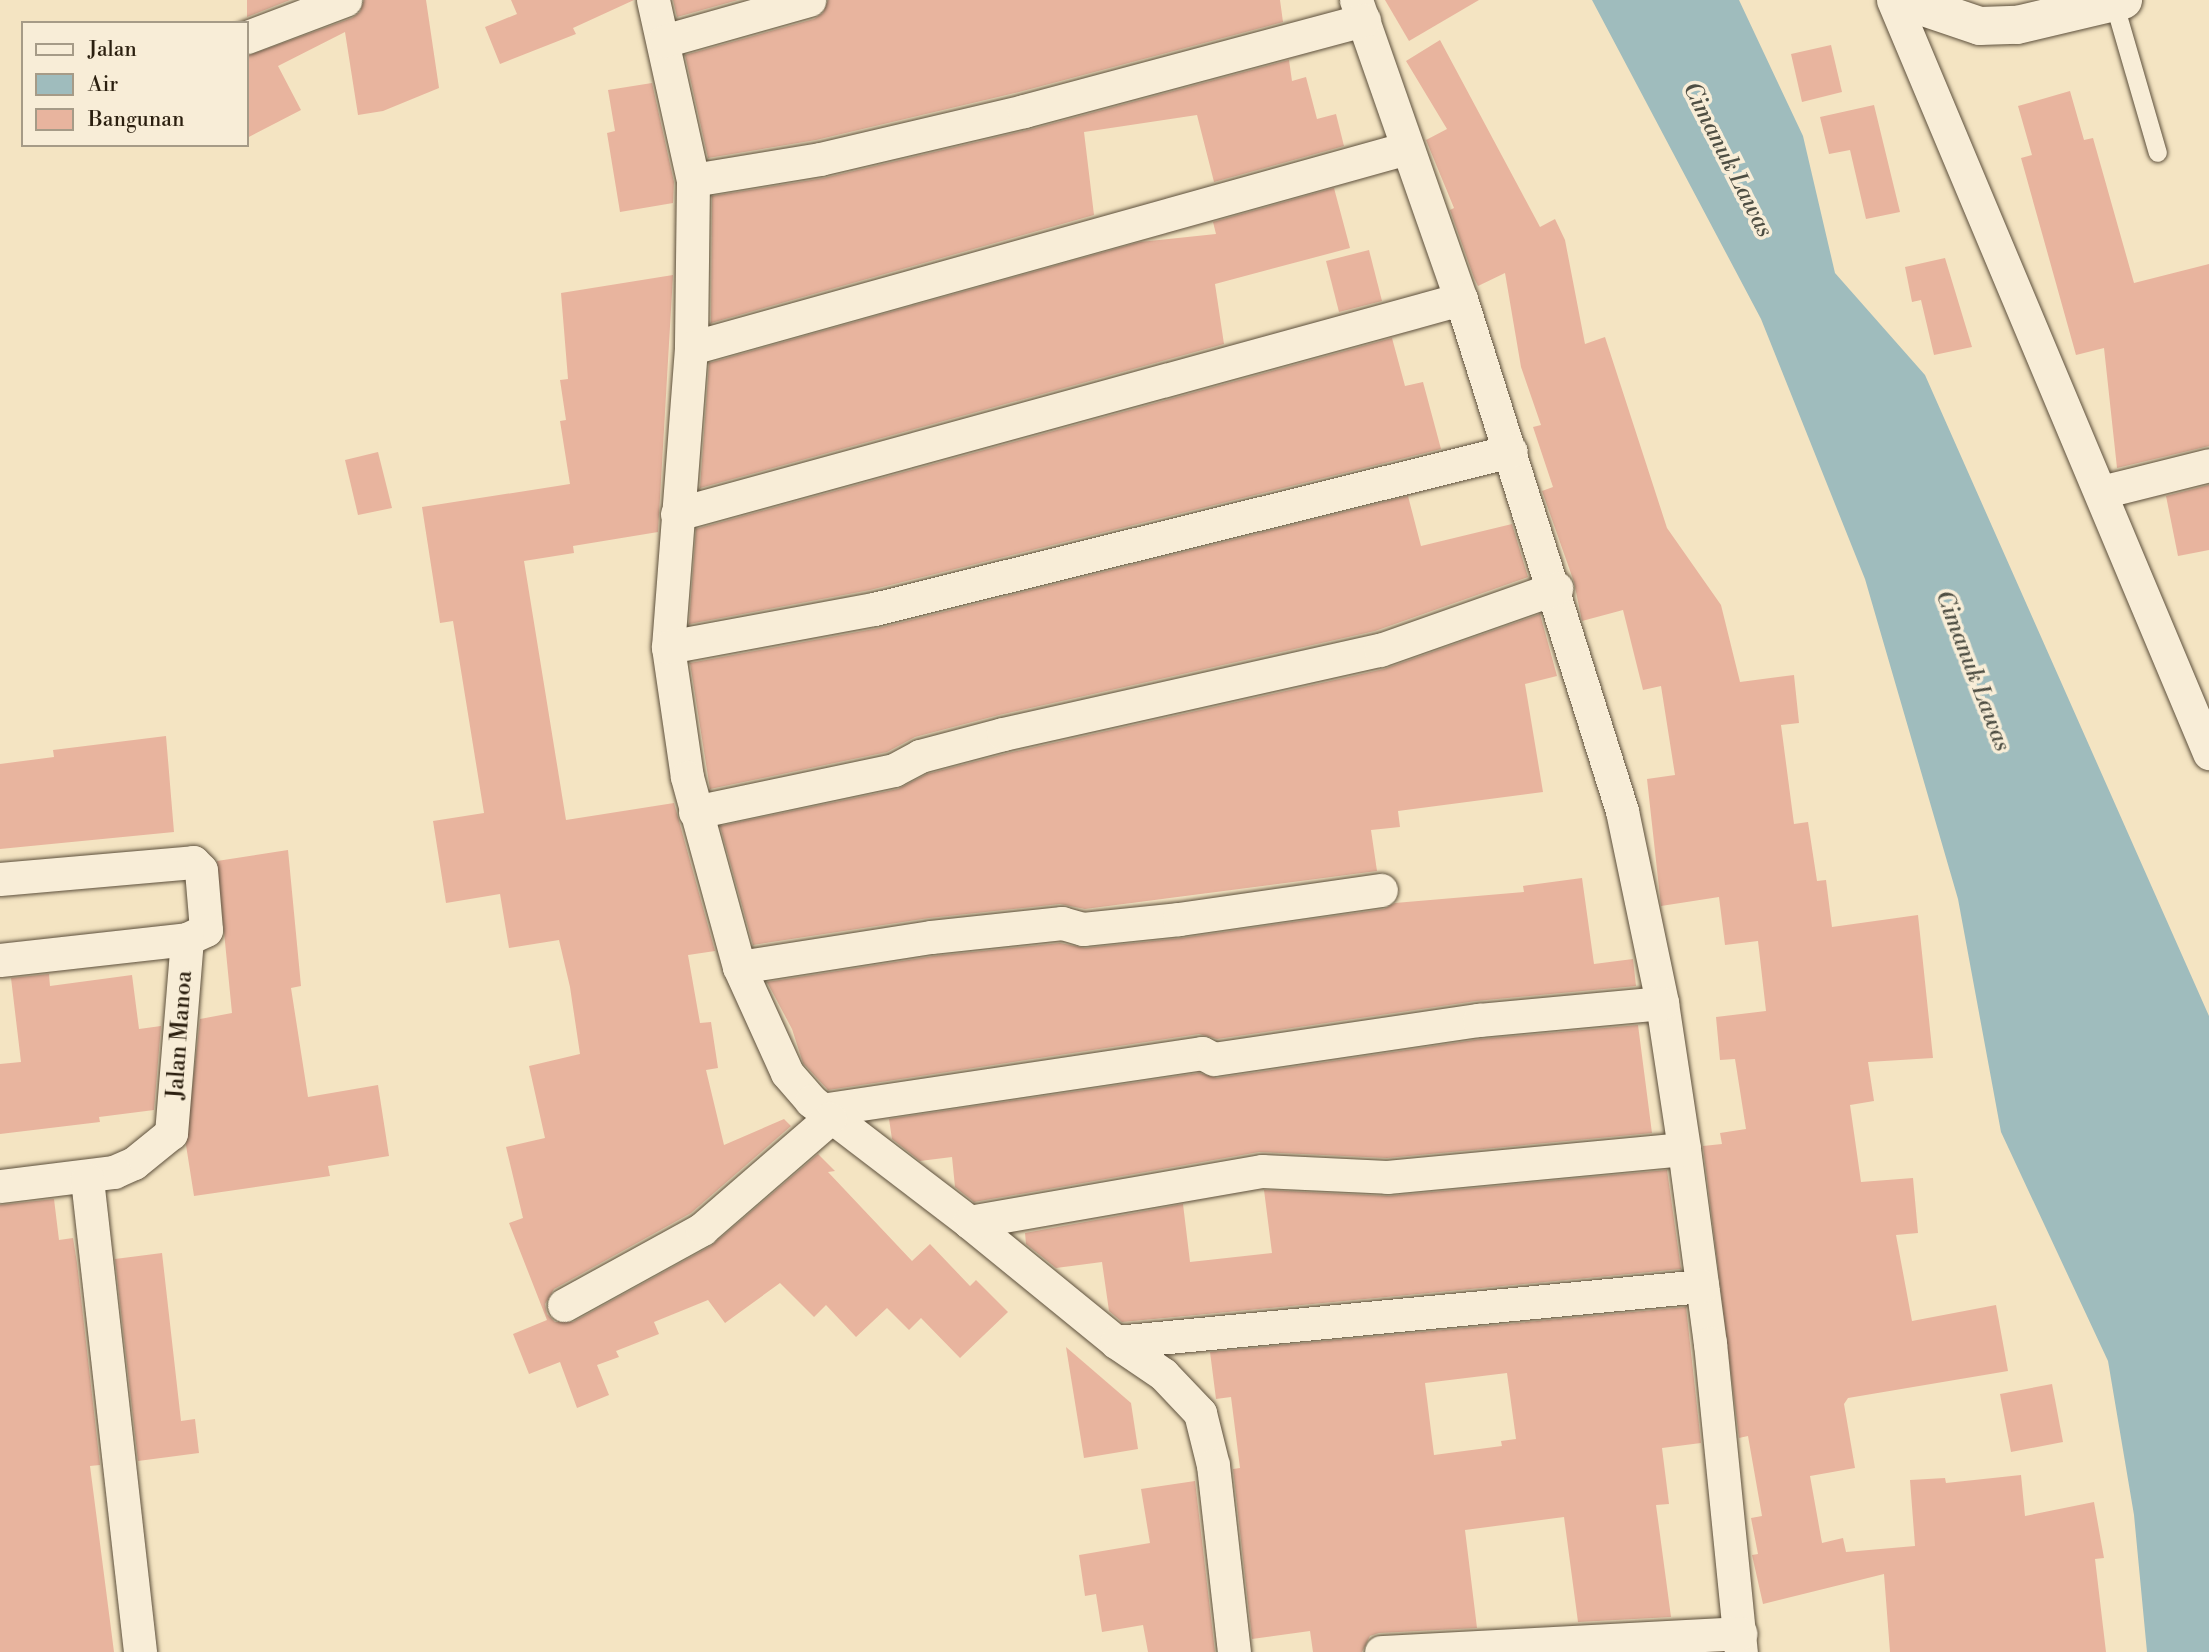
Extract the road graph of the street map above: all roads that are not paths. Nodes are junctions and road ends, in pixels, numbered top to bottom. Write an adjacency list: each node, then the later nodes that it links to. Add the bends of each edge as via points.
1 (345, 0): 8 (street)
2 (653, 0): 9 (street)
3 (809, 0): 9 (street)
4 (1893, 0): 17 (street)
5 (1903, 0): 6 (street, via 1980,26 2017,25)
6 (2119, 1): 11 (lane)
7 (1360, 10): 10 (street); 12 (street, via 1024,111 820,159)
8 (248, 37)
9 (664, 41): 12 (street)
10 (1407, 148): 13 (street); 14 (street)
11 (2158, 153)
12 (693, 180): 14 (street)
13 (1461, 299): 15 (street); 18 (street)
14 (691, 348): 18 (street)
15 (1511, 450): 19 (street); 20 (street, via 874,609)
16 (2209, 465): 17 (street)
17 (2101, 492): 21 (street)
18 (677, 514): 20 (street)
19 (1556, 588): 23 (street, via 1380,650 1003,734 920,756 894,770); 29 (street, via 1622,811)
20 (667, 647): 23 (street)
21 (2196, 686): 22 (street)
22 (2209, 753)
23 (695, 812): 28 (street)
24 (0, 878): 26 (street, via 193,862 201,870 206,930)
25 (1381, 890): 28 (street, via 1083,929 1062,923 931,937)
26 (187, 939): 27 (street, Jalan Manoa); 32 (street, Jalan Manoa, via 171,1133 134,1163)
27 (0, 960)
28 (739, 967): 30 (street, via 787,1073)
29 (1662, 1003): 30 (street, via 1479,1020 1214,1059 1202,1054); 31 (street)
30 (826, 1114): 34 (street); 36 (street, via 702,1229)
31 (1684, 1149): 34 (street, via 1387,1177 1262,1171); 35 (street)
32 (87, 1179): 33 (street, Jalan Manoa); 39 (street)
33 (0, 1186)
34 (969, 1222): 37 (street)
35 (1702, 1286): 37 (street); 38 (street)
36 (564, 1305)
37 (1116, 1342): 40 (street, via 1163,1374 1200,1413 1213,1465)
38 (1741, 1643): 41 (street)
39 (140, 1652)
40 (1234, 1652)
41 (1381, 1652)

